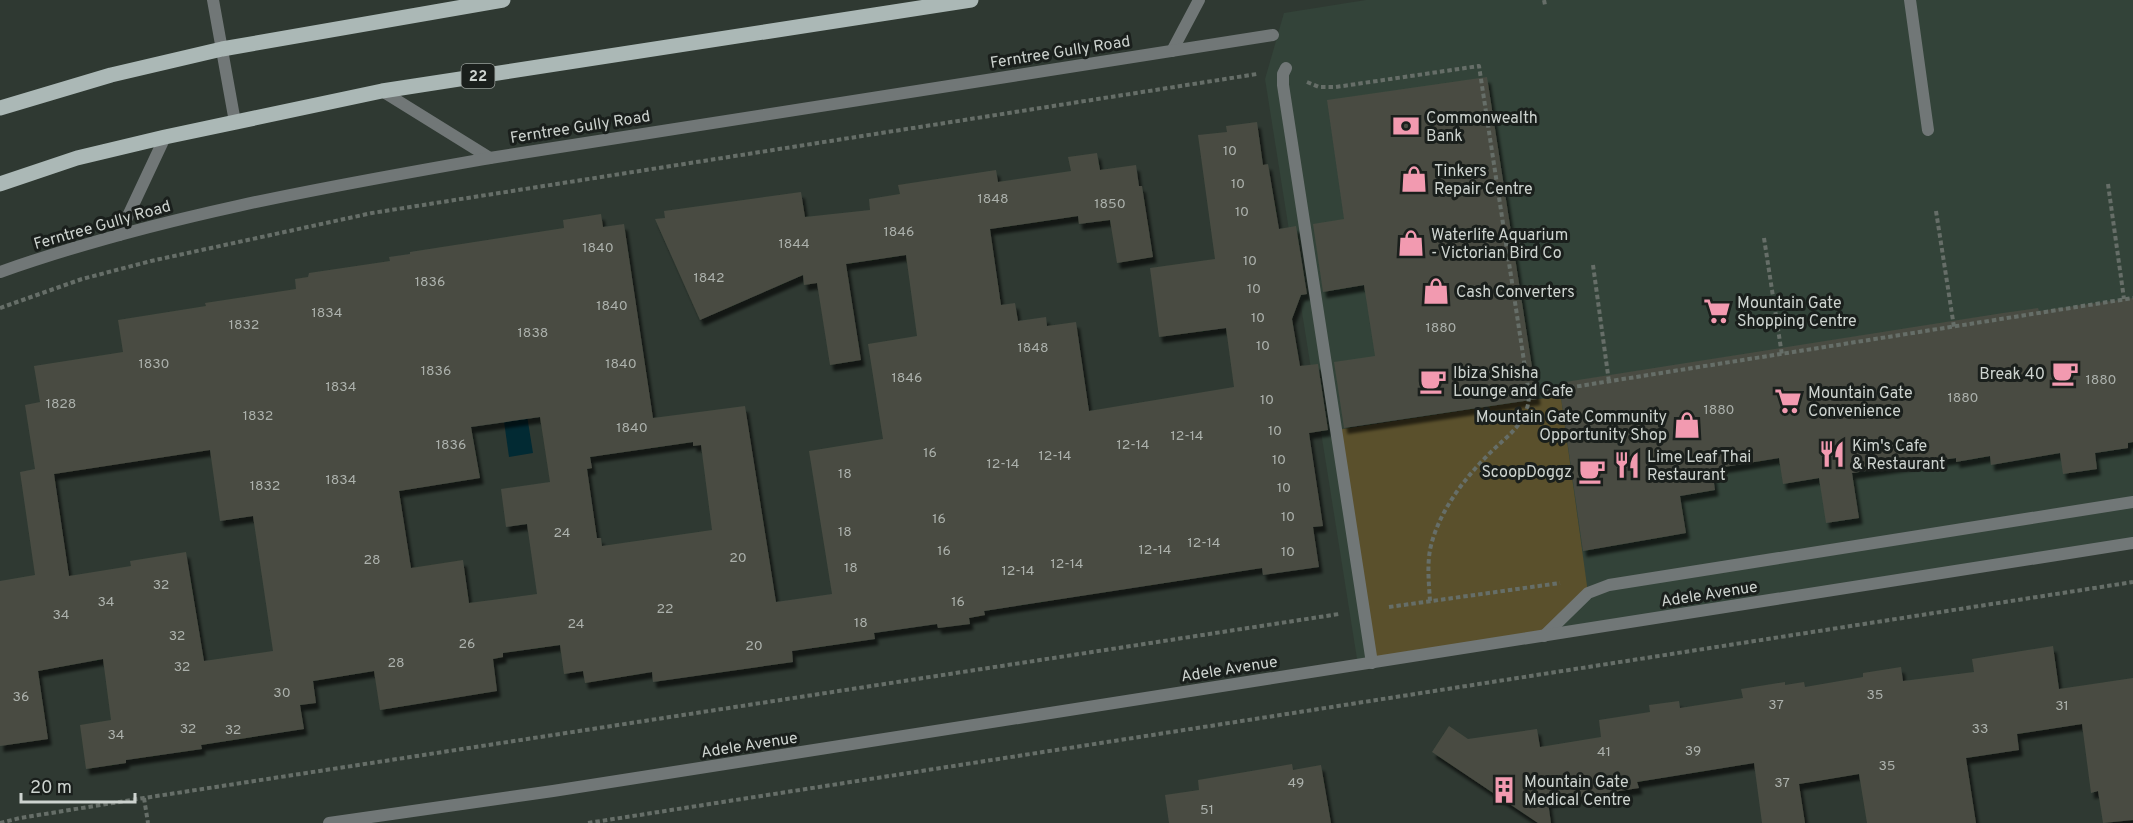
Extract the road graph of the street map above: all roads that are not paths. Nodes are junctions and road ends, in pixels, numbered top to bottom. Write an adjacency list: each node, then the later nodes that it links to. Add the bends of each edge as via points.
1 (213, 0): 7 (street)
2 (503, 0): 7 (main road)
3 (965, 0): 10 (main road, 22)
4 (1199, 0): 8 (street)
5 (1910, 0): 13 (street)
6 (1273, 35): 8 (street, Ferntree Gully Road)
7 (222, 49): 11 (main road, via 111,75); 12 (street)
8 (1172, 51): 15 (street, Ferntree Gully Road)
9 (1286, 68): 22 (street, via 1284,96)
10 (382, 91): 12 (main road, 22); 15 (street)
11 (0, 108)
12 (235, 122): 14 (main road, 22)
13 (1928, 130)
14 (165, 137): 16 (main road, 22, via 77,158); 17 (street)
15 (490, 158): 17 (street, Ferntree Gully Road, via 276,198)
16 (0, 184)
17 (119, 235): 18 (street, Ferntree Gully Road)
18 (0, 272)
19 (2133, 502): 21 (street, via 1602,587 1588,593)
20 (2133, 543): 21 (street, Adele Avenue)
21 (1544, 636): 22 (street, Adele Avenue)
22 (1372, 663): 23 (street, Adele Avenue)
23 (329, 823)

